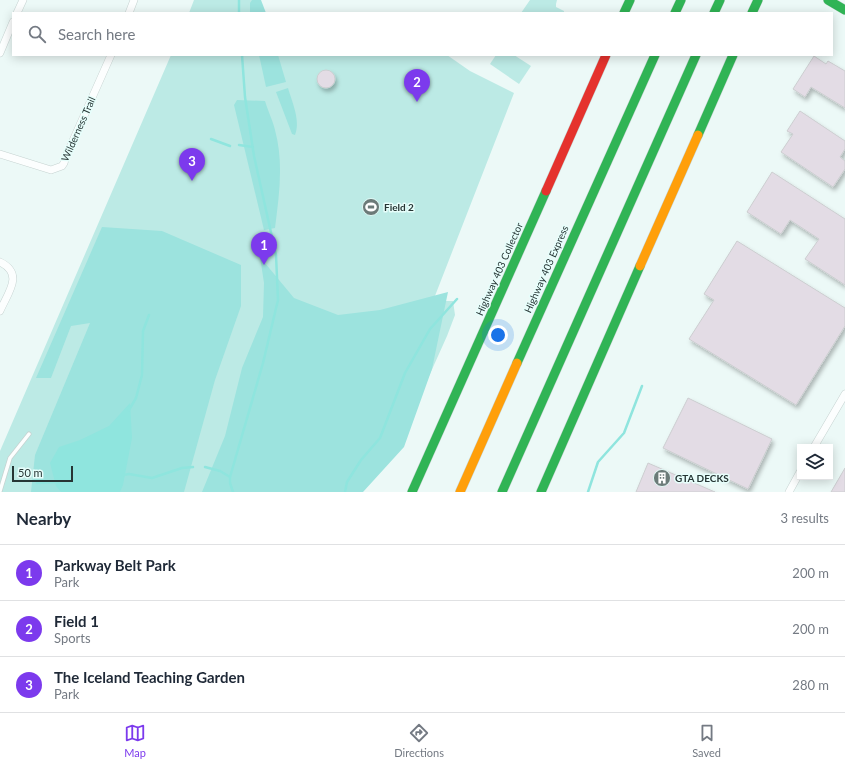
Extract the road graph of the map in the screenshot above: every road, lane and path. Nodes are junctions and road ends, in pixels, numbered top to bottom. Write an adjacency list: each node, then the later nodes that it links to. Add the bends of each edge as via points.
1 (23, 0): 9 (street)
2 (134, 0): 10 (street)
3 (630, 0): 11 (main road)
4 (681, 0): 12 (main road)
5 (720, 0): 13 (main road)
6 (758, 0): 14 (main road)
7 (828, 0): 8 (main road)
8 (845, 10)
9 (17, 12)
10 (129, 12)
11 (624, 12)
12 (675, 12)
13 (714, 12)
14 (752, 12)
15 (12, 24): 16 (street)
16 (0, 53)
17 (111, 56): 22 (street, Wilderness Trail, via 62,166 51,170)
18 (606, 56): 30 (main road, Highway 403 Collector)
19 (655, 56): 31 (main road, Highway 403 Express)
20 (696, 56): 32 (main road)
21 (733, 56): 33 (main road)
22 (0, 154)
23 (0, 262): 24 (street, via 14,275 11,289)
24 (0, 311)
25 (845, 394): 27 (street)
26 (29, 434): 29 (lane, via 10,458)
27 (816, 444)
28 (797, 477): 34 (street)
29 (0, 491)
30 (412, 492)
31 (460, 492)
32 (502, 492)
33 (541, 492)
34 (789, 492)

